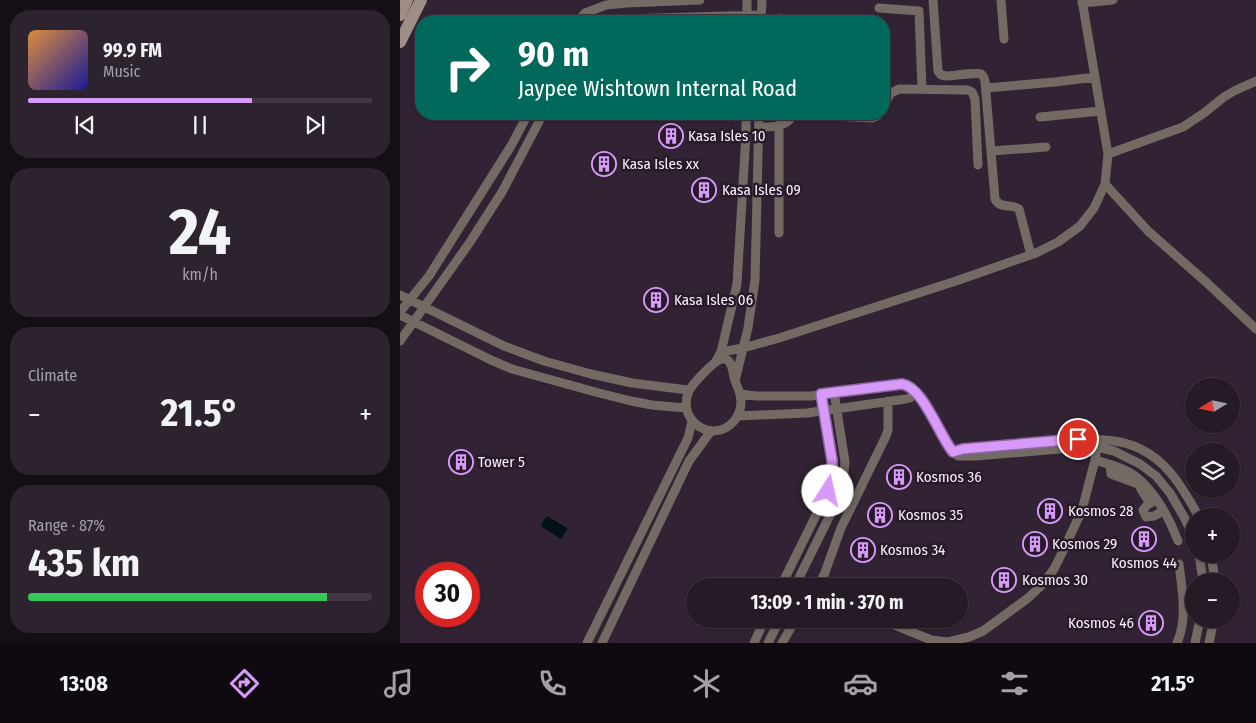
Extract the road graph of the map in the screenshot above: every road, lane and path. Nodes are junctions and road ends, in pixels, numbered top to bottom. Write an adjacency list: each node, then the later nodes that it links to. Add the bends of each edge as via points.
1 (407, 0): 11 (street)
2 (421, 0): 16 (street)
3 (700, 0): 12 (street, via 606,5)
4 (746, 0): 13 (street)
5 (762, 0): 14 (street)
6 (933, 0): 19 (street, via 938,71 946,76 981,74)
7 (1001, 0): 15 (street)
8 (1113, 0): 9 (street)
9 (1082, 2): 17 (street)
10 (879, 8): 20 (street, via 919,11)
11 (400, 15)
12 (583, 15)
13 (746, 15)
14 (761, 15)
15 (1004, 39)
16 (400, 42)
17 (1095, 77): 19 (street); 22 (street)
18 (1256, 81): 33 (street, via 1224,97 1183,126)
19 (986, 88): 32 (street)
20 (922, 89): 21 (street, via 899,89); 34 (street, via 972,92)
21 (890, 95)
22 (1101, 111): 23 (street); 33 (street)
23 (1040, 117)
24 (525, 120): 36 (street)
25 (541, 120): 37 (street)
26 (746, 120): 48 (street, via 737,284)
27 (759, 120): 30 (street)
28 (790, 120): 29 (street)
29 (779, 125): 30 (street); 38 (street)
30 (759, 128): 47 (street, via 755,280)
31 (1046, 147): 32 (street)
32 (990, 151): 39 (street, via 995,200 1001,206 1019,209)
33 (1108, 154): 35 (street)
34 (978, 165)
35 (1105, 184): 39 (street, via 1094,208 1080,226 1058,242); 45 (street, via 1148,231)
36 (482, 192): 37 (street); 41 (street)
37 (495, 203): 42 (street)
38 (779, 233)
39 (1031, 255): 47 (street)
40 (400, 295): 41 (street)
41 (410, 300): 42 (street); 43 (street)
42 (424, 307): 44 (street); 51 (street, via 504,346 544,361 632,383)
43 (400, 313): 44 (street)
44 (414, 322): 46 (street); 57 (street, via 512,369 631,401)
45 (1256, 329)
46 (400, 341)
47 (743, 348): 48 (street); 50 (street)
48 (722, 352): 49 (street)
49 (716, 361): 50 (street, via 721,359 731,364); 51 (street)
50 (735, 381): 54 (street)
51 (688, 390): 57 (street)
52 (916, 391): 53 (street, via 908,384 902,384); 56 (street, via 910,398); 64 (street)
53 (834, 392): 55 (street); 58 (street)
54 (740, 394): 55 (street); 60 (street)
55 (821, 394): 59 (street)
56 (888, 401): 58 (street); 74 (street, via 886,436 845,520)
57 (686, 408): 61 (street)
58 (836, 409): 59 (street); 73 (street, via 845,462 843,483)
59 (824, 410): 60 (street); 72 (street, via 832,460 828,491)
60 (738, 416): 62 (street, via 731,424)
61 (692, 421): 62 (street); 82 (street, via 688,438)
62 (711, 431): 83 (street, via 689,461)
63 (1097, 447): 64 (street, via 976,456 961,456); 65 (street); 69 (street, via 1114,451 1156,476)
64 (953, 452): 67 (street, via 1078,439 1119,441 1148,453 1163,464)
65 (1095, 460): 66 (street, via 1110,465 1111,474 1138,484); 78 (street, via 1082,510 1063,552 1054,569 1028,598 969,638 948,642 931,640)
66 (1152, 499): 68 (street); 68 (street, via 1144,507 1146,517)
67 (1193, 508)
68 (1163, 511): 70 (street)
69 (1185, 519)
70 (1178, 541)
71 (1179, 564): 87 (street, via 1183,614)
72 (785, 578)
73 (802, 578)
74 (822, 578)
75 (761, 628): 84 (street)
76 (776, 628): 85 (street)
77 (791, 628): 86 (street)
78 (902, 628)
79 (1199, 628): 81 (street)
80 (1212, 628): 88 (street)
81 (1198, 642)
82 (587, 643)
83 (602, 643)
84 (754, 643)
85 (768, 643)
86 (782, 643)
87 (1177, 643)
88 (1209, 643)

